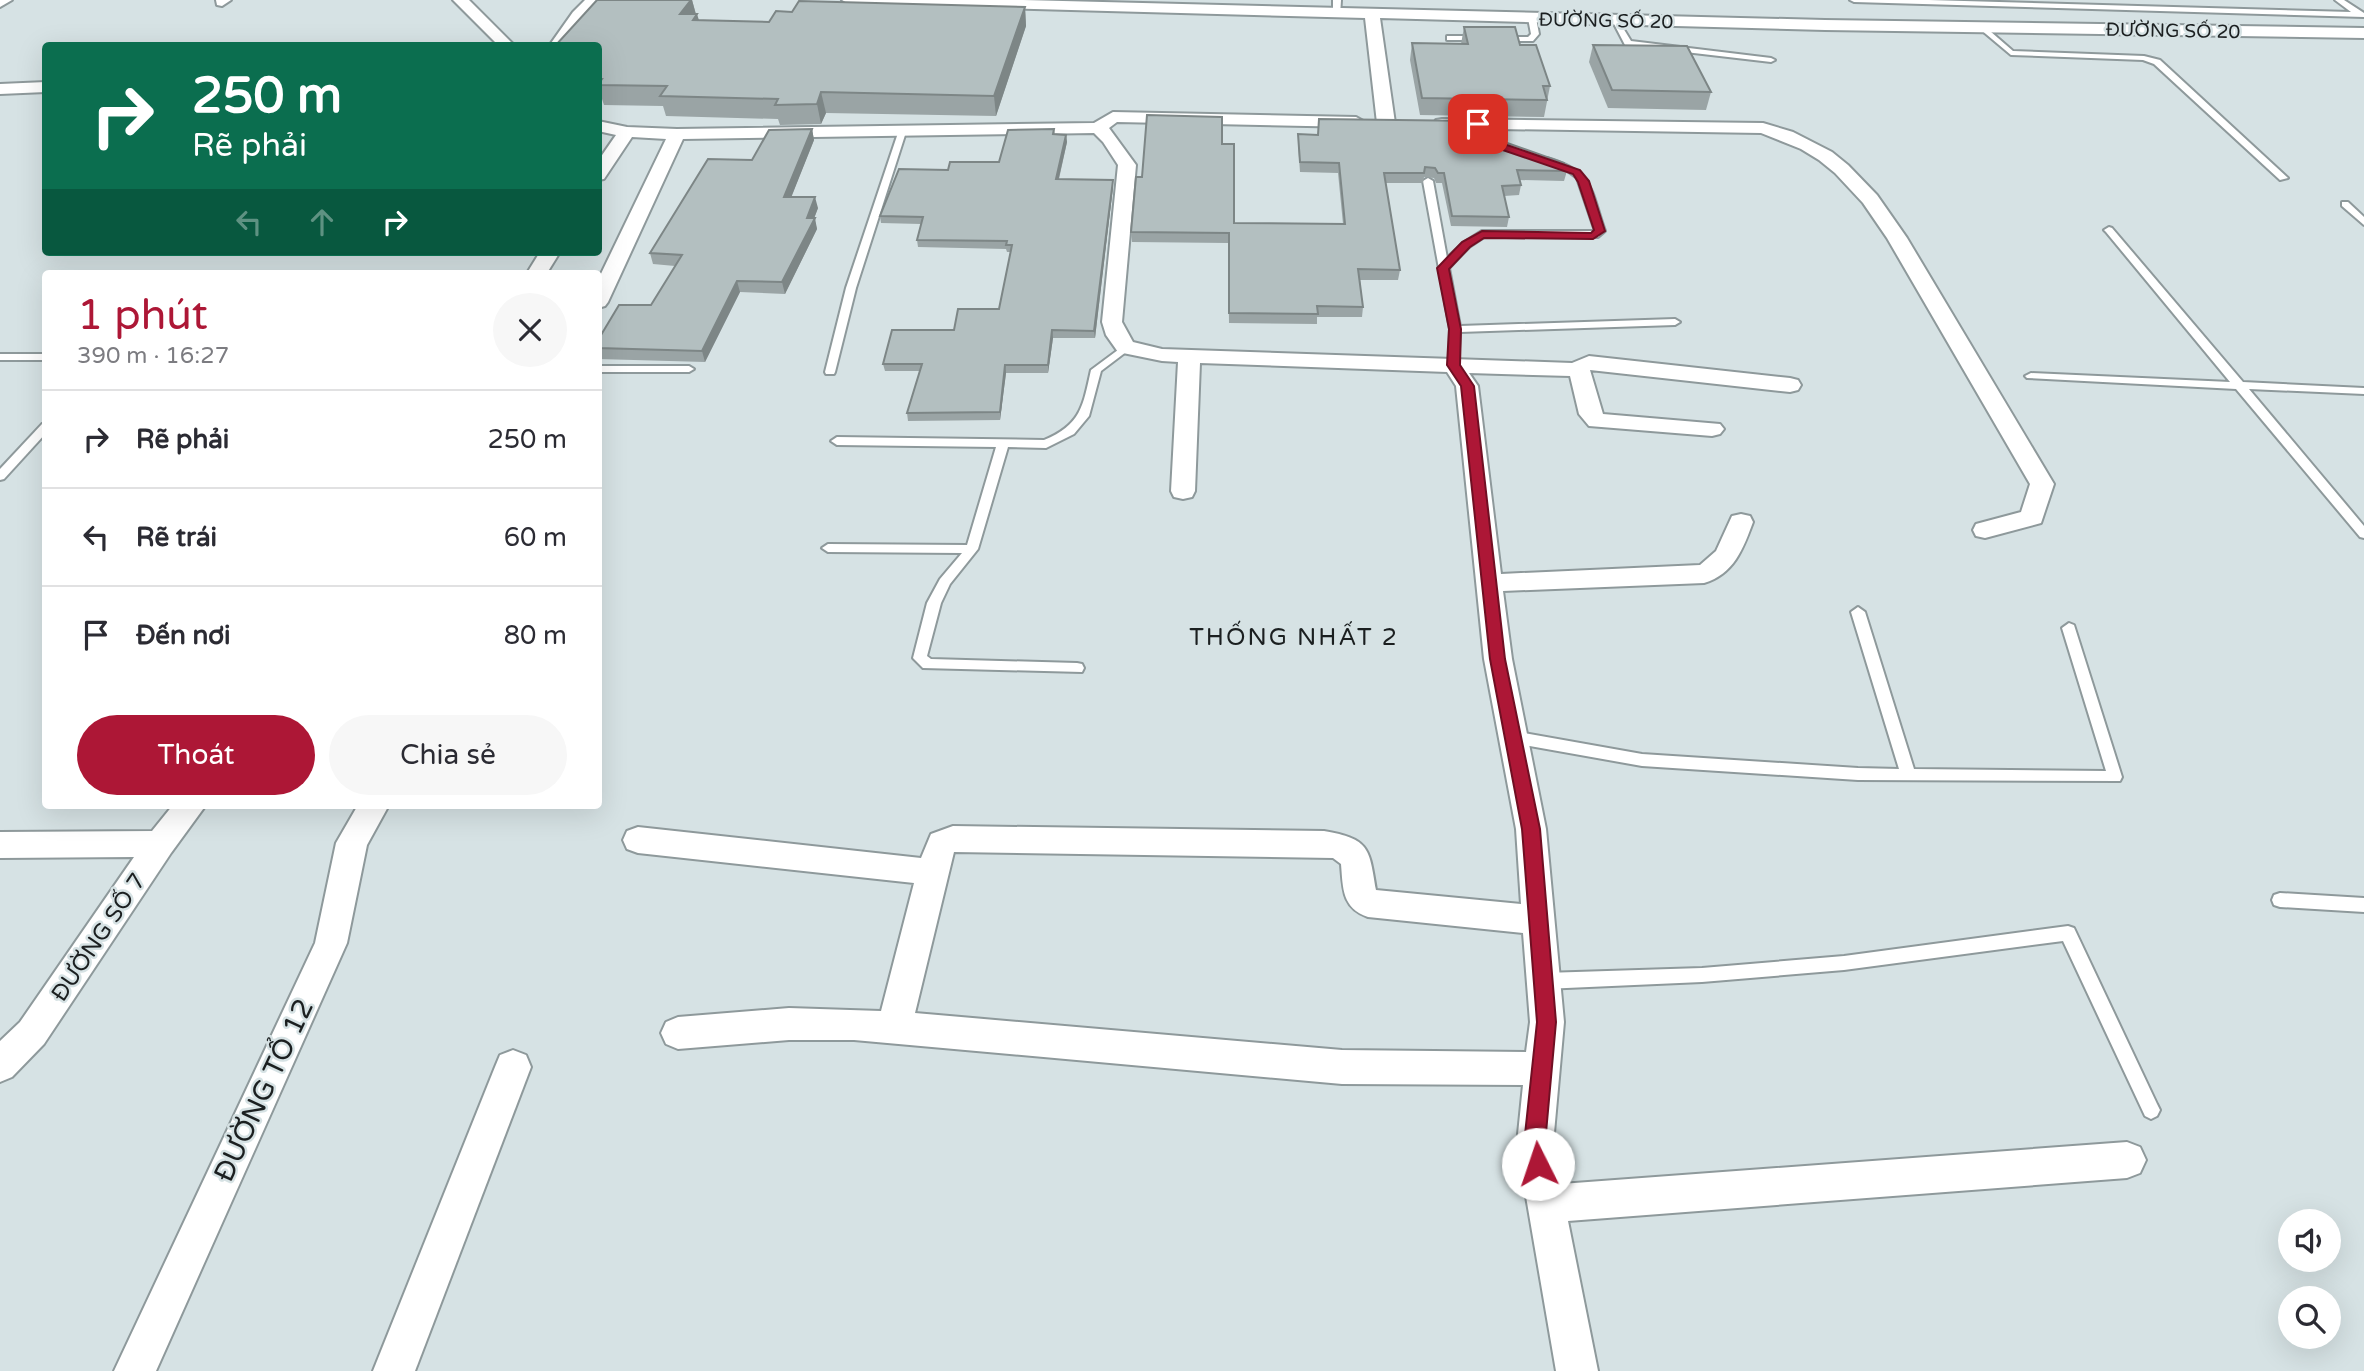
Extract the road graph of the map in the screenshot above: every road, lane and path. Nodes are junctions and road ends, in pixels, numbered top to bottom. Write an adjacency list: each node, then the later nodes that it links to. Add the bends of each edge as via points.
1 (5, 0): 7 (street)
2 (460, 0): 16 (street)
3 (594, 0): 17 (street)
4 (849, 0): 8 (street, ĐƯỜNG SỐ 20)
5 (1854, 0): 10 (lane)
6 (2339, 0): 10 (lane)
7 (0, 3)
8 (1337, 7): 9 (street, ĐƯỜNG SỐ 20)
9 (1372, 14): 11 (street, ĐƯỜNG SỐ 20); 23 (street, via 1392,123 1113,117)
10 (2361, 15)
11 (1532, 18): 12 (street, ĐƯỜNG SỐ 20); 15 (lane, via 1535,34 1530,39)
12 (1614, 20): 13 (street, ĐƯỜNG SỐ 20); 18 (lane, via 1628,43)
13 (1983, 27): 14 (street, ĐƯỜNG SỐ 20); 29 (lane, via 2017,55 2157,62)
14 (2364, 33)
15 (1450, 38)
16 (504, 42)
17 (559, 42)
18 (1770, 60)
19 (42, 87): 20 (street)
20 (0, 89)
21 (1425, 123): 58 (street, via 1482,130 1763,128 1792,136 1844,167 1897,238 2042,484 2032,517)
22 (602, 127): 24 (street)
23 (1097, 128): 25 (street); 38 (street, via 1127,165 1112,322)
24 (626, 132): 26 (street); 28 (street)
25 (902, 132): 26 (street); 46 (lane, via 851,288)
26 (677, 134): 35 (street)
27 (1542, 159): 34 (lane, via 1581,177 1598,234 1482,234)
28 (602, 169)
29 (2283, 178)
30 (1428, 181): 34 (lane)
31 (2345, 204): 32 (lane)
32 (2364, 222)
33 (2109, 230): 49 (lane)
34 (1443, 268): 37 (lane)
35 (602, 293)
36 (1675, 322): 37 (lane)
37 (1455, 329): 42 (lane)
38 (1126, 347): 39 (street); 54 (lane, via 1096,370 1086,418 1065,438 1046,444)
39 (1189, 356): 42 (street); 56 (street)
40 (0, 357): 41 (lane)
41 (42, 357)
42 (1454, 365): 45 (street); 62 (street, via 1468,386)
43 (602, 369): 44 (lane)
44 (689, 369)
45 (1579, 370): 48 (street, via 1589,363); 51 (street, via 1592,419)
46 (830, 372)
47 (2031, 376): 49 (lane)
48 (1790, 385)
49 (2240, 385): 50 (lane); 59 (lane)
50 (2364, 391)
51 (1712, 429)
52 (42, 430): 55 (lane)
53 (837, 441): 54 (lane)
54 (1003, 443): 61 (lane)
55 (0, 476)
56 (1183, 491)
57 (1741, 522): 62 (street, via 1723,563 1704,574)
58 (1986, 530)
59 (2364, 534)
60 (828, 548): 61 (lane)
61 (972, 549): 65 (lane, via 934,603 920,653 923,662)
62 (1490, 583): 66 (street)
63 (1858, 612): 67 (lane)
64 (2069, 628): 67 (lane, via 2115,777)
65 (1077, 668)
66 (1513, 737): 67 (lane, via 1642,760); 76 (street, via 1531,829)
67 (1908, 773)
68 (188, 809): 71 (street, ĐƯỜNG SỐ 7)
69 (372, 809): 86 (street, ĐƯỜNG TỔ 12, via 352,843 331,943)
70 (638, 840): 73 (street)
71 (160, 844): 72 (street); 80 (street, ĐƯỜNG SỐ 7, via 32,1033)
72 (0, 845)
73 (932, 872): 76 (street, via 939,847 953,839 1324,844 1341,847 1356,858 1360,896 1368,903); 78 (street)
74 (2280, 900): 75 (lane)
75 (2364, 905)
76 (1538, 920): 77 (street)
77 (1544, 981): 82 (street); 83 (lane, via 1844,963 2068,933)
78 (894, 1028): 79 (street, via 789,1024); 82 (street, via 1342,1067)
79 (678, 1032)
80 (0, 1065)
81 (513, 1067): 87 (street)
82 (1542, 1069): 85 (street, via 1535,1144)
83 (2151, 1110)
84 (2127, 1160): 85 (street)
85 (1546, 1204): 88 (street)
86 (135, 1371)
87 (394, 1371)
88 (1577, 1371)

